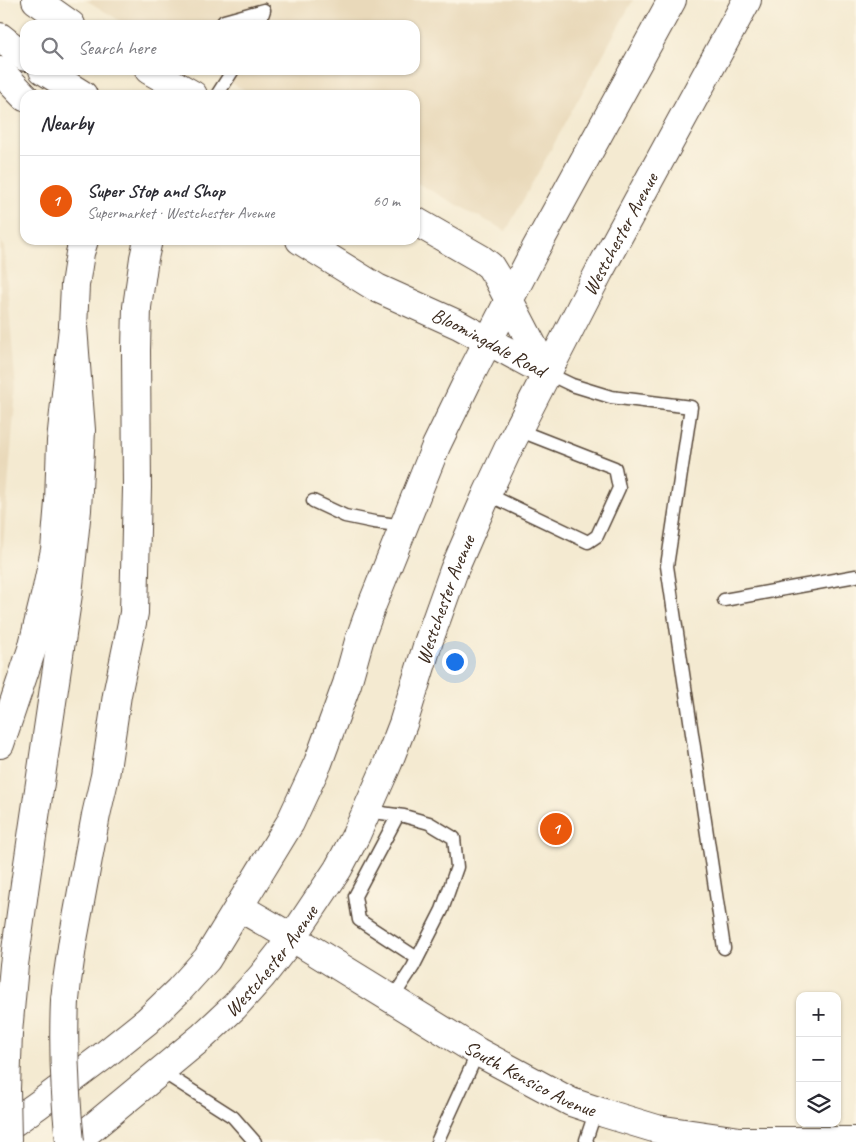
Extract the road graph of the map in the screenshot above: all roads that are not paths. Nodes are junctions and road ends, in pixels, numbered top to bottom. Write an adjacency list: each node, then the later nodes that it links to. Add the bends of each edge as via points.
1 (36, 0): 4 (main road)
2 (672, 0): 21 (main road)
3 (747, 0): 24 (main road, Westchester Avenue)
4 (64, 20)
5 (228, 20): 6 (lane, via 264,10)
6 (261, 20)
7 (0, 37): 8 (main road)
8 (20, 53)
9 (0, 71): 16 (main road)
10 (52, 75): 14 (main road)
11 (157, 75): 13 (main road)
12 (231, 75): 15 (lane)
13 (178, 88)
14 (75, 90)
15 (220, 90)
16 (20, 93)
17 (420, 224): 21 (main road, Bloomingdale Road, via 490,266)
18 (81, 245): 22 (main road)
19 (308, 245): 23 (main road, Bloomingdale Road, via 377,288)
20 (146, 249): 48 (main road, bridge, via 137,306 134,613 67,982 65,1083)
21 (510, 301): 23 (main road); 24 (main road, Bloomingdale Road)
22 (73, 327): 31 (main road, via 54,550 32,649); 47 (main road, bridge, via 81,430 77,510 64,624 14,965 8,1033)
23 (489, 342): 24 (main road, Bloomingdale Road); 28 (main road, via 436,446)
24 (547, 373): 25 (main road, Westchester Avenue); 38 (lane, via 611,397 691,407 667,566)
25 (518, 430): 26 (main road, Westchester Avenue); 26 (lane, via 615,468 619,488 601,529 588,542)
26 (487, 494): 32 (main road, Westchester Avenue, via 454,570 403,724)
27 (313, 501): 28 (lane, via 345,516)
28 (405, 526): 36 (main road, via 372,605 318,763 290,823)
29 (856, 576): 30 (lane)
30 (724, 600)
31 (0, 744)
32 (366, 811): 33 (lane); 34 (main road, Westchester Avenue)
33 (398, 815): 35 (lane); 39 (lane, via 429,823 454,838 457,867 442,910)
34 (339, 867): 35 (lane); 37 (main road, Westchester Avenue)
35 (362, 882): 39 (lane, via 355,896 359,920)
36 (239, 907): 37 (main road, South Kensico Avenue); 44 (main road, via 207,959 179,990 102,1057)
37 (292, 938): 40 (main road, South Kensico Avenue); 42 (main road, Westchester Avenue, via 234,1007)
38 (724, 948)
39 (418, 958): 40 (lane)
40 (392, 999): 41 (main road, South Kensico Avenue)
41 (478, 1052): 43 (main road, South Kensico Avenue, via 571,1102); 51 (lane)
42 (161, 1071): 49 (main road, Westchester Avenue); 50 (lane, via 233,1117)
43 (596, 1110): 45 (main road, South Kensico Avenue, via 657,1129); 52 (lane)
44 (0, 1132)
45 (740, 1141): 46 (main road, South Kensico Avenue)
46 (856, 1141)
47 (7, 1142)
48 (70, 1142)
49 (75, 1142)
50 (255, 1142)
51 (437, 1142)
52 (587, 1142)

